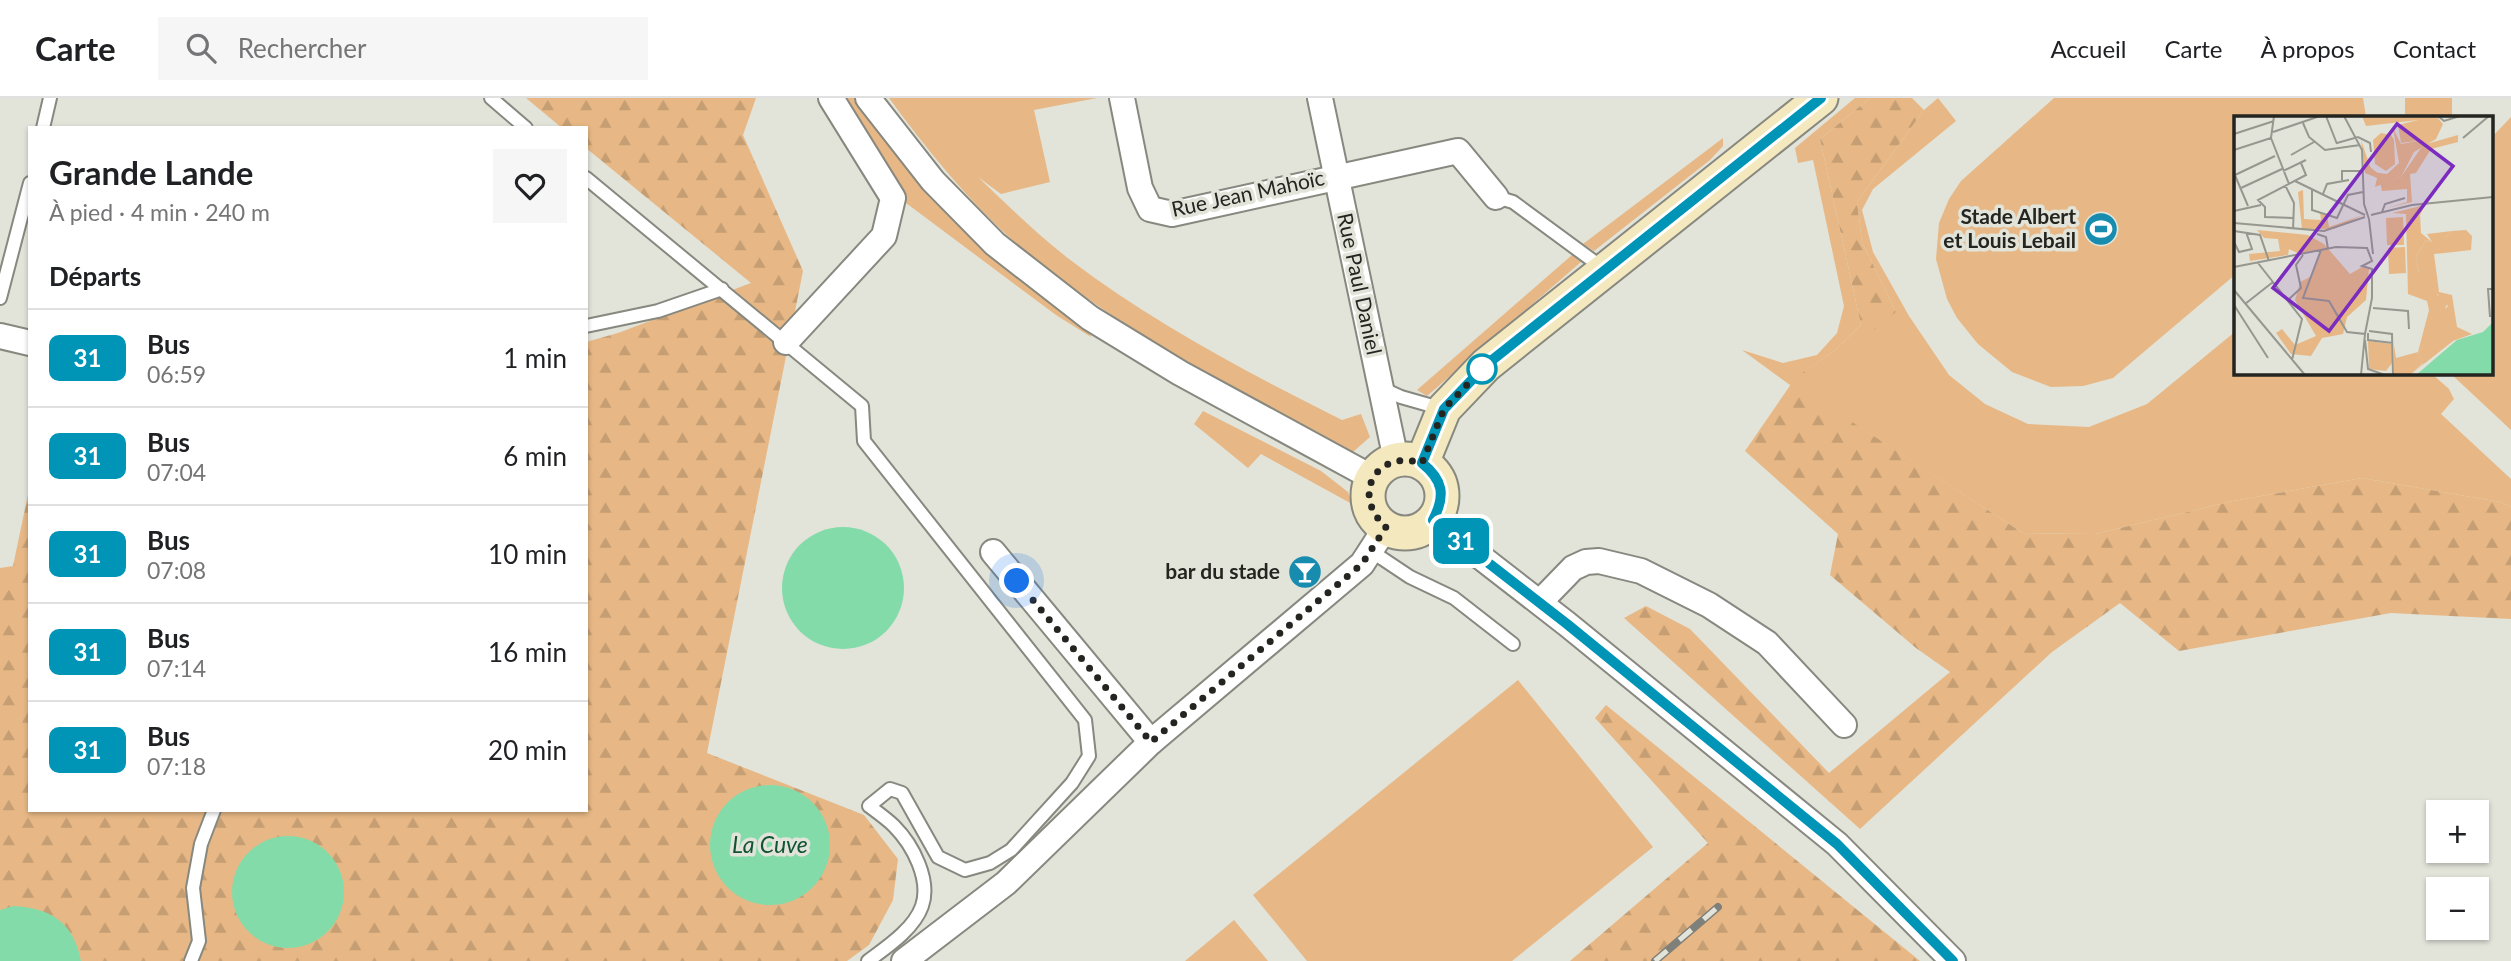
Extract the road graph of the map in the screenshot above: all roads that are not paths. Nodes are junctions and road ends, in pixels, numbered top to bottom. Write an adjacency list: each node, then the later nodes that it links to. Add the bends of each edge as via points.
1 (50, 98): 8 (lane)
2 (491, 98): 9 (lane)
3 (831, 98): 19 (street, via 893,198 884,236)
4 (868, 98): 23 (street, via 933,181 995,244 1090,317 1180,373)
5 (1122, 98): 10 (street, Rue Jean Mahoïc, via 1140,188 1150,209 1172,214)
6 (1320, 98): 10 (street, Rue Paul Daniel)
7 (1809, 102): 14 (street)
8 (43, 126)
9 (524, 126)
10 (1336, 176): 13 (street, via 1458,151); 21 (street, Rue Paul Daniel)
11 (588, 180): 15 (lane)
12 (28, 191): 16 (lane)
13 (1496, 197): 14 (lane, via 1513,201)
14 (1604, 269): 22 (street, via 1486,365)
15 (722, 289): 17 (lane, via 657,311); 19 (lane)
16 (0, 298)
17 (588, 326)
18 (0, 336): 20 (street)
19 (786, 342): 33 (lane, via 862,405 864,441 1085,720 1089,756 1072,783 1011,850 990,863 964,870 938,857 902,793 890,789 869,806 905,840 925,888 915,919)
20 (28, 343)
21 (1381, 388): 22 (lane); 23 (street, Rue Paul Daniel)
22 (1444, 409): 23 (street)
23 (1397, 467): 24 (street, via 1435,473 1441,505); 25 (street, via 1368,491)
24 (1433, 520): 25 (street, via 1420,530); 27 (street)
25 (1378, 539): 28 (lane, via 1410,577 1454,597); 30 (street, via 1362,564)
26 (993, 552): 30 (street)
27 (1540, 603): 29 (street, via 1573,568 1586,562 1641,571 1709,605 1767,643); 35 (street, via 1837,844)
28 (1513, 645)
29 (1844, 725)
30 (1151, 742): 34 (street, via 1006,883)
31 (213, 812): 32 (lane, via 201,844 193,888 199,941)
32 (191, 961)
33 (868, 961)
34 (904, 961)
35 (1953, 961)

